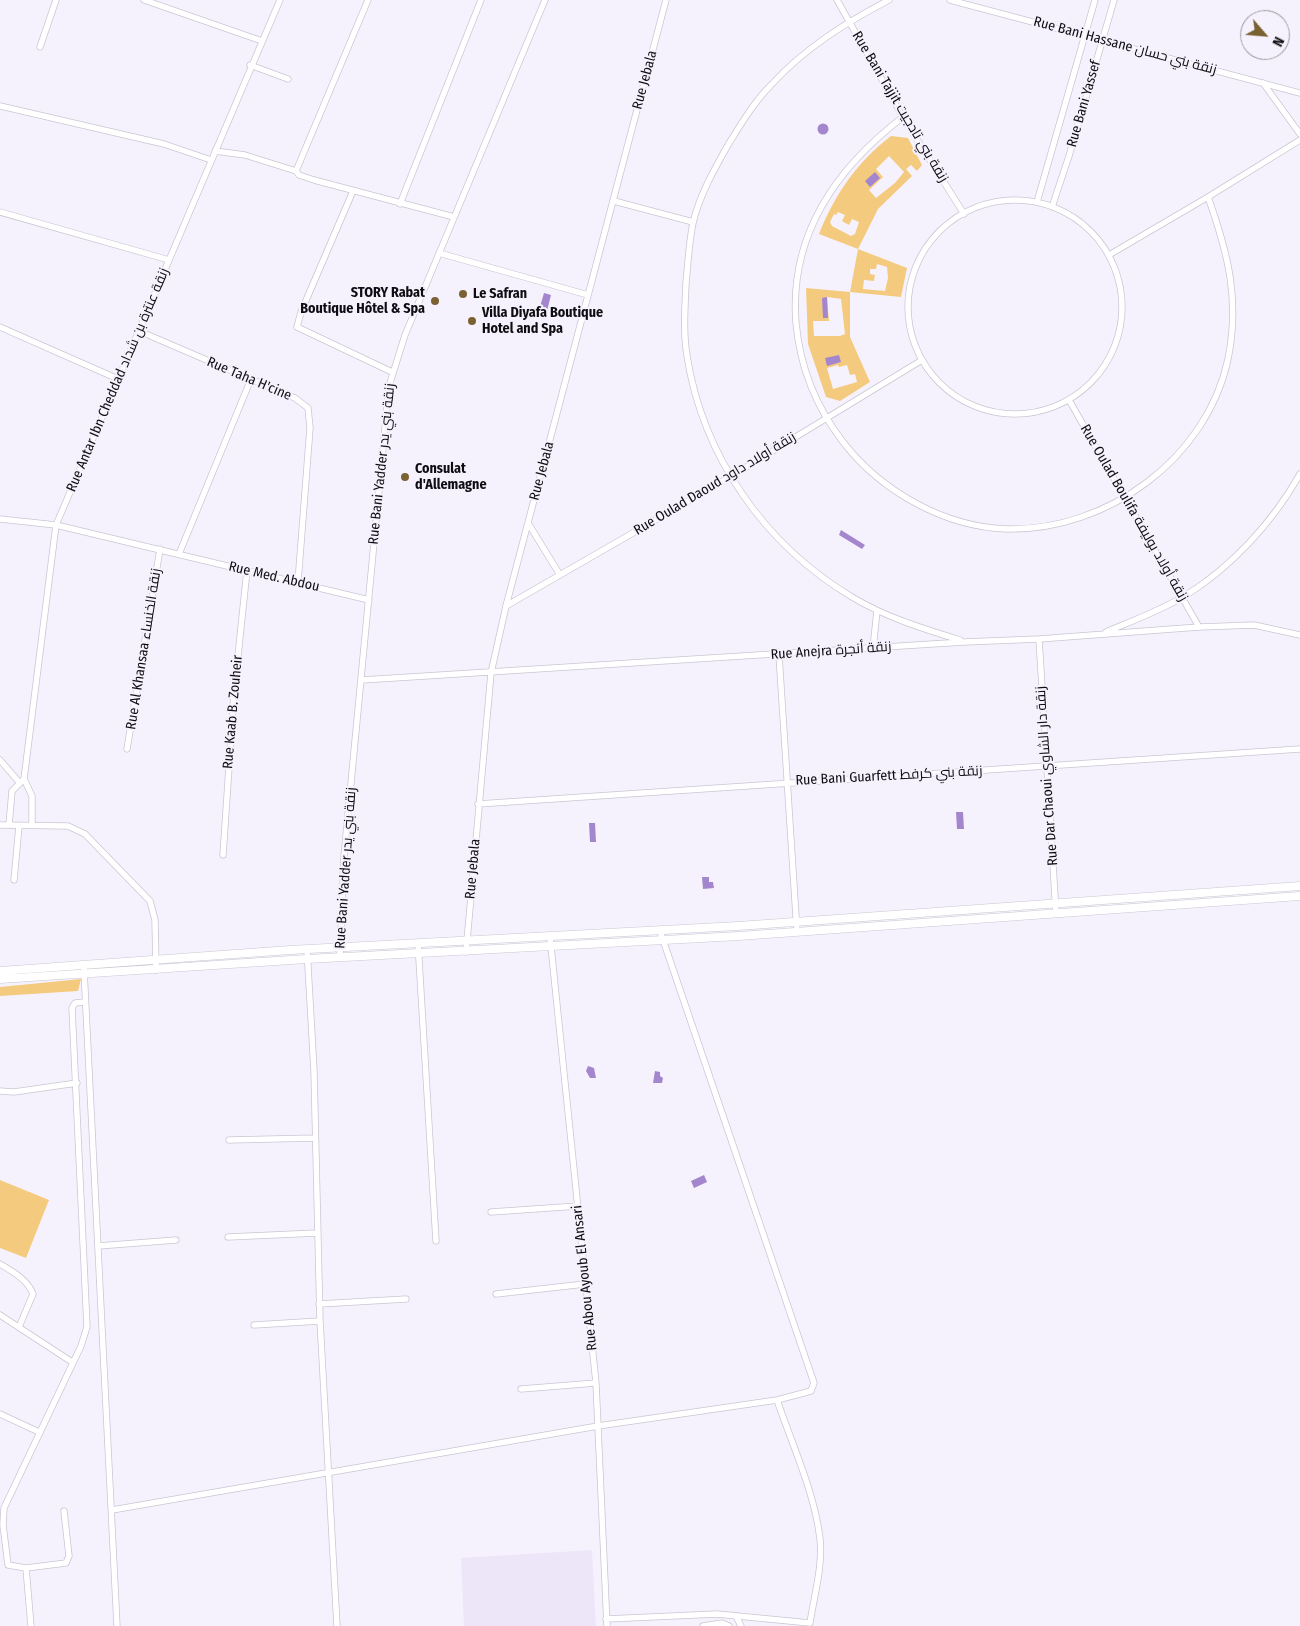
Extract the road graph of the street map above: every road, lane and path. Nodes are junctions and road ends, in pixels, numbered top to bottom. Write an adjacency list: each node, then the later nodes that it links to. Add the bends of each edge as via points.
1 (56, 0): 17 (street)
2 (147, 0): 16 (street)
3 (280, 0): 16 (street, Rue Antar Ibn Cheddad زنقة عنترة بن شداد)
4 (368, 0): 28 (street)
5 (481, 0): 33 (street)
6 (545, 0): 37 (street, Rue Bani Yadder زنقة بني يدر)
7 (666, 0): 31 (street, Rue Jebala)
8 (837, 0): 13 (street, Rue Bani Tajjit زنقة بني تادجيت)
9 (889, 0): 13 (street)
10 (950, 0): 14 (street, Rue Bani Hassane زنقة بني حسان)
11 (1095, 0): 14 (street, Rue Bani Yassef)
12 (1114, 0): 15 (street, Rue Bani Yassef)
13 (848, 21): 23 (street, Rue Bani Tajjit زنقة بني تادجيت); 38 (street, via 808,50 770,86 742,123 714,169)
14 (1084, 34): 15 (street, Rue Bani Hassane زنقة بني حسان); 32 (street, Rue Bani Yassef)
15 (1102, 39): 20 (street, Rue Bani Hassane زنقة بني حسان); 34 (street, Rue Bani Yassef)
16 (262, 41): 18 (street, Rue Antar Ibn Cheddad زنقة عنترة بن شداد)
17 (40, 47)
18 (250, 65): 19 (street); 26 (street, Rue Antar Ibn Cheddad زنقة عنترة بن شداد)
19 (288, 79)
20 (1263, 83): 21 (street, Rue Bani Hassane زنقة بني حسان); 24 (street)
21 (1300, 93)
22 (0, 106): 27 (street, via 164,144)
23 (903, 117): 36 (street, Rue Bani Tajjit زنقة بني تادجيت); 50 (street, via 862,150 840,177 817,216 803,254 795,300 797,335 807,378)
24 (1300, 134)
25 (1300, 140): 30 (street)
26 (215, 151): 27 (street, Rue Antar Ibn Cheddad زنقة عنترة بن شداد); 28 (street, via 245,154)
27 (211, 160): 41 (street, Rue Antar Ibn Cheddad زنقة عنترة بن شداد)
28 (296, 171): 29 (street, via 307,178)
29 (352, 191): 33 (street); 46 (street, via 297,327)
30 (1208, 197): 40 (street); 53 (street, via 1225,246 1232,288 1232,324 1226,366 1212,406 1186,446 1163,469)
31 (614, 200): 38 (street); 42 (street, Rue Jebala)
32 (1037, 202): 34 (street); 36 (street, via 999,202)
33 (400, 204): 37 (street)
34 (1052, 207): 40 (street, via 1090,231)
35 (0, 212): 41 (street)
36 (964, 214): 45 (street, via 944,228 928,246 910,290 910,322)
37 (454, 218): 39 (street, Rue Bani Yadder زنقة بني يدر)
38 (693, 222): 52 (street, via 685,308 687,355 703,418)
39 (439, 253): 42 (street); 46 (street, Rue Bani Yadder زنقة بني يدر)
40 (1108, 255): 49 (street, via 1117,274 1121,294 1122,315 1118,335 1100,372)
41 (170, 260): 44 (street, Rue Antar Ibn Cheddad زنقة عنترة بن شداد)
42 (588, 296): 55 (street, Rue Jebala)
43 (0, 327): 48 (street)
44 (139, 331): 47 (street, Rue Taha H'cine); 48 (street, Rue Antar Ibn Cheddad زنقة عنترة بن شداد)
45 (922, 360): 49 (street, via 936,380 976,407 1023,414 1046,410); 50 (street, Rue Oulad Daoud زنقة أولاد داود)
46 (392, 372): 63 (street, Rue Bani Yadder زنقة بني يدر, via 386,405)
47 (250, 379): 58 (street); 61 (street, Rue Taha H'cine, via 299,400 310,414)
48 (118, 380): 56 (street, Rue Antar Ibn Cheddad زنقة عنترة بن شداد)
49 (1069, 400): 53 (street, Rue Oulad Boulifa زنقة أولاد بوليفة)
50 (826, 418): 52 (street, Rue Oulad Daoud زنقة أولاد داود); 53 (street, via 852,453 889,488 930,510 979,526 1007,529 1039,526 1088,514)
51 (1300, 474): 62 (street, via 1283,502 1252,540 1219,571)
52 (730, 477): 60 (street, Rue Oulad Daoud زنقة أولاد داود); 65 (street, via 785,546 827,580)
53 (1125, 498): 62 (street, Rue Oulad Boulifa زنقة أولاد بوليفة)
54 (0, 519): 56 (street, Rue Med. Abdou)
55 (528, 523): 60 (street); 64 (street, Rue Jebala)
56 (56, 525): 57 (street, Rue Med. Abdou); 79 (street, Rue Antar Ibn Cheddad زنقة عنترة بن شداد)
57 (160, 549): 58 (street, Rue Med. Abdou); 75 (street, Rue Al Khansaa زنقة الخنساء)
58 (179, 554): 59 (street, Rue Med. Abdou)
59 (247, 570): 61 (street, Rue Med. Abdou); 86 (street, Rue Kaab B. Zouheir, via 234,694)
60 (560, 576): 64 (street, Rue Oulad Daoud زنقة أولاد داود)
61 (298, 582): 63 (street, Rue Med. Abdou)
62 (1183, 597): 66 (street, Rue Oulad Boulifa زنقة أولاد بوليفة); 67 (street)
63 (369, 600): 74 (street, Rue Bani Yadder زنقة بني يدر)
64 (506, 606): 73 (street, Rue Jebala)
65 (877, 611): 70 (street); 71 (street)
66 (1199, 627): 67 (street, Rue Anejra زنقة أنجرة); 68 (street, Rue Anejra زنقة أنجرة, via 1254,626)
67 (1102, 634): 69 (street, Rue Anejra زنقة أنجرة)
68 (1300, 635)
69 (1039, 639): 70 (street, Rue Anejra زنقة أنجرة); 78 (street, Rue Dar Chaoui زنقة دار الشاوي)
70 (964, 642): 71 (street, Rue Anejra زنقة أنجرة)
71 (873, 648): 72 (street, Rue Anejra زنقة أنجرة)
72 (779, 655): 73 (street, Rue Anejra زنقة أنجرة); 80 (street)
73 (491, 673): 74 (street, Rue Anejra زنقة أنجرة); 81 (street, Rue Jebala)
74 (362, 680): 99 (street, Rue Bani Yadder زنقة بني يدر, via 344,856)
75 (127, 749)
76 (1300, 749): 78 (street, Rue Bani Guarfett زنقة بني كرفط)
77 (0, 760): 79 (street)
78 (1047, 767): 80 (street, Rue Bani Guarfett زنقة بني كرفط); 90 (street, Rue Dar Chaoui زنقة دار الشاوي)
79 (21, 780): 83 (street, via 11,796); 84 (street, via 32,796)
80 (787, 782): 81 (street, Rue Bani Guarfett زنقة بني كرفط); 92 (street)
81 (478, 804): 96 (street, Rue Jebala)
82 (0, 825): 83 (street)
83 (9, 825): 85 (street)
84 (32, 825): 85 (street); 106 (street, via 68,826 81,831 147,896 155,920)
85 (19, 826): 87 (street)
86 (223, 855)
87 (14, 880)
88 (1300, 886): 90 (street)
89 (1300, 896): 91 (street)
90 (1056, 903): 91 (street, Rue Dar Chaoui زنقة دار الشاوي); 92 (street)
91 (1056, 913): 94 (street)
92 (797, 922): 93 (street); 94 (street)
93 (660, 931): 95 (street); 97 (street)
94 (797, 932): 97 (street)
95 (550, 937): 96 (street); 100 (street, Rue Abou Ayoub El Ansari)
96 (467, 941): 98 (street); 102 (street, Rue Jebala)
97 (662, 941): 100 (street); 136 (street, via 814,1383 808,1393)
98 (418, 943): 99 (street); 103 (street)
99 (340, 947): 101 (street); 104 (street, Rue Bani Yadder زنقة بني يدر)
100 (551, 948): 102 (street); 117 (street, Rue Abou Ayoub El Ansari)
101 (306, 949): 105 (street); 106 (street)
102 (466, 952): 103 (street)
103 (418, 954): 104 (street); 122 (street)
104 (340, 958): 105 (street)
105 (307, 959): 108 (street); 115 (street)
106 (156, 960): 107 (street); 108 (street)
107 (84, 966): 109 (street); 110 (street)
108 (156, 970): 110 (street)
109 (0, 971)
110 (84, 974): 111 (street); 112 (street)
111 (0, 979)
112 (85, 1002): 113 (street, via 72,1006); 123 (street)
113 (77, 1083): 114 (street); 133 (street, via 87,1327)
114 (0, 1091)
115 (315, 1138): 116 (street); 119 (street)
116 (229, 1140)
117 (578, 1206): 118 (street); 125 (street, Rue Abou Ayoub El Ansari)
118 (490, 1212)
119 (317, 1233): 120 (street); 128 (street)
120 (228, 1237)
121 (176, 1240): 123 (street)
122 (436, 1241)
123 (98, 1246): 141 (street)
124 (0, 1264): 132 (street, via 31,1290 32,1300)
125 (585, 1284): 126 (street); 134 (street, Rue Abou Ayoub El Ansari)
126 (496, 1294)
127 (406, 1299): 128 (street)
128 (319, 1304): 130 (street)
129 (0, 1315): 132 (street)
130 (320, 1321): 131 (street); 140 (street)
131 (254, 1325)
132 (19, 1327): 133 (street)
133 (72, 1362): 139 (street)
134 (596, 1383): 135 (street); 138 (street, Rue Abou Ayoub El Ansari)
135 (521, 1389)
136 (777, 1400): 138 (street); 144 (street, via 813,1505 820,1540 810,1623)
137 (0, 1414): 139 (street)
138 (598, 1426): 140 (street); 145 (street, Rue Abou Ayoub El Ansari)
139 (39, 1432): 143 (street, via 3,1513 7,1563 12,1567)
140 (328, 1472): 141 (street); 148 (street)
141 (112, 1510): 147 (street)
142 (64, 1511): 143 (street, via 69,1553 67,1562)
143 (26, 1568): 146 (street)
144 (736, 1616): 145 (street); 151 (street)
145 (606, 1623)
146 (31, 1626)
147 (117, 1626)
148 (337, 1626)
149 (703, 1626): 150 (street, via 722,1623)
150 (728, 1626)
151 (741, 1626)

